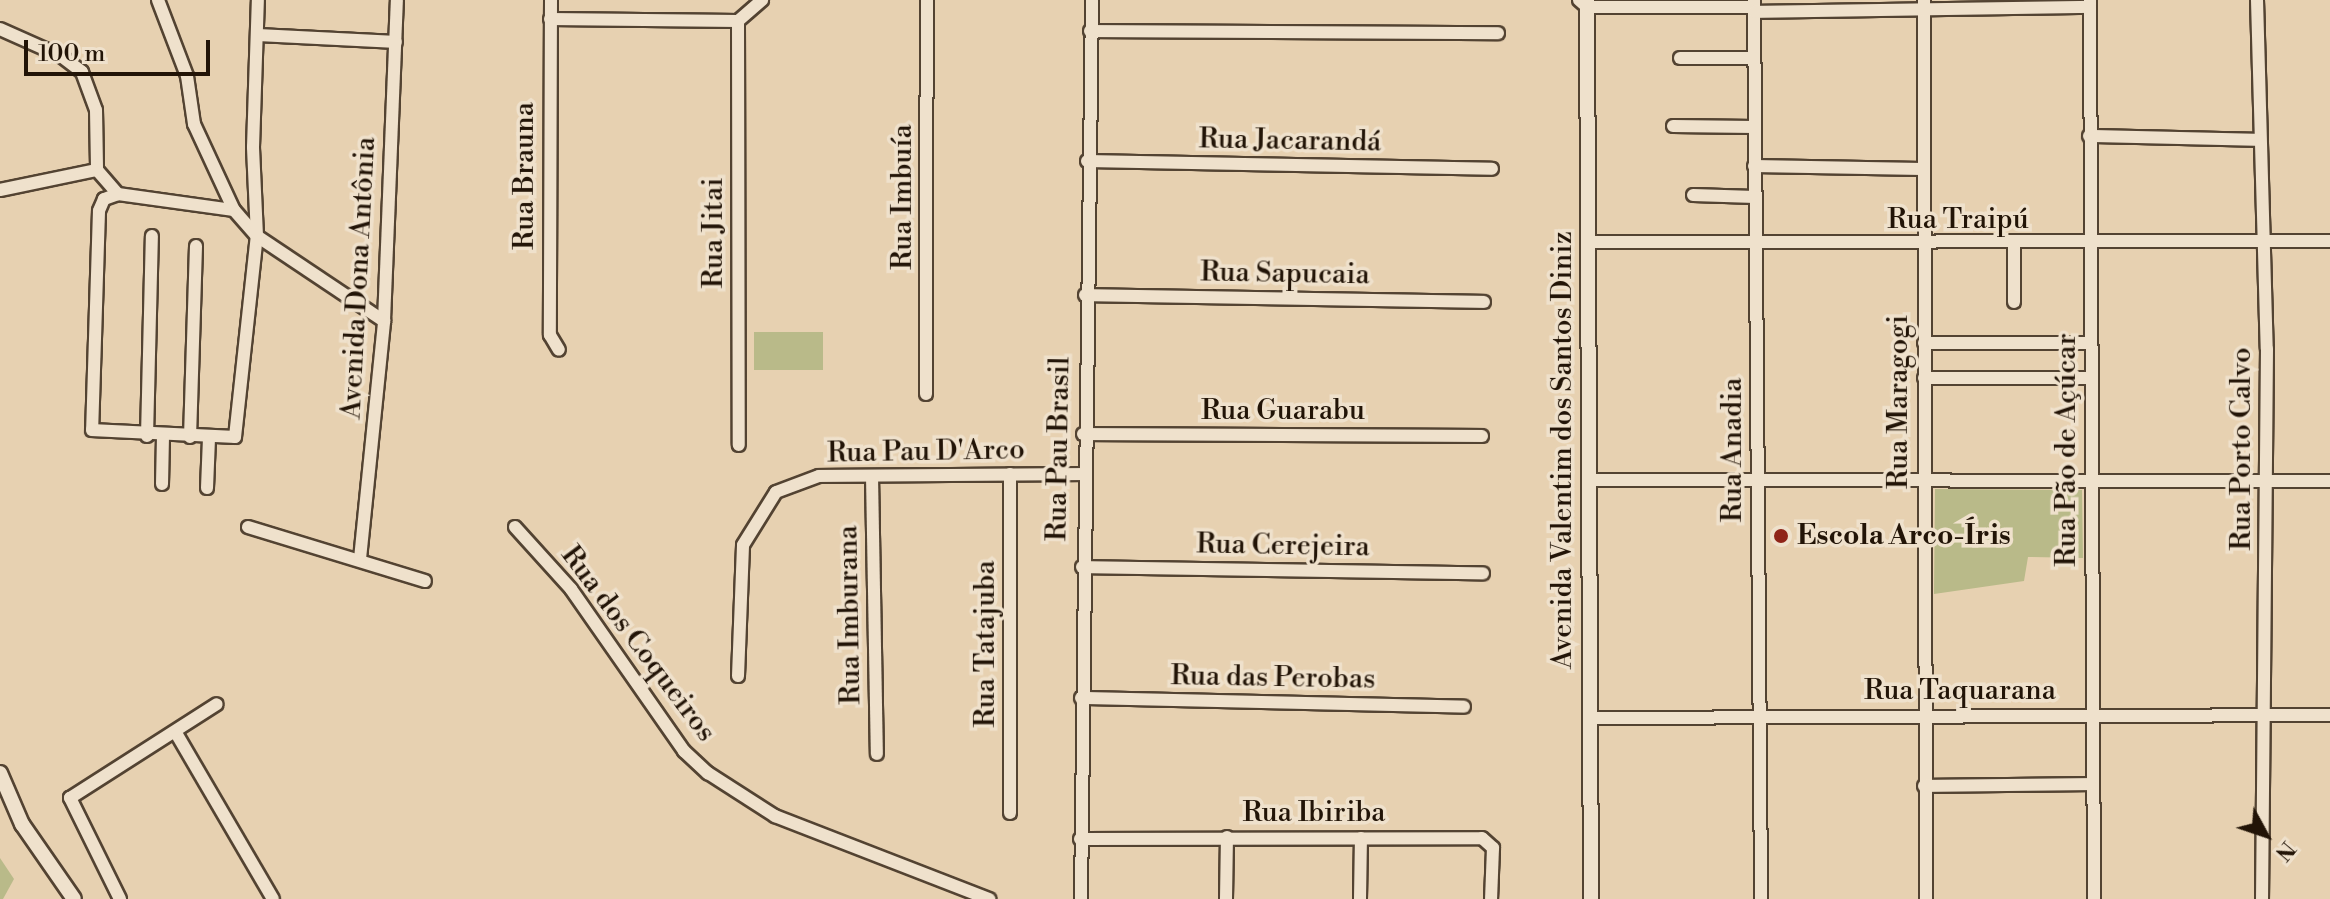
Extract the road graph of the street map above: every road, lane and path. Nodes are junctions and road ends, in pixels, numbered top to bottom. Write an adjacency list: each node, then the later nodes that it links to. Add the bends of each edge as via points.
1 (158, 0): 35 (street, via 187,76 194,124)
2 (258, 0): 18 (street)
3 (397, 0): 19 (street, Avenida Dona Antônia)
4 (551, 0): 13 (street, Rua Brauna)
5 (927, 0): 55 (street, Rua Imbuía)
6 (1092, 0): 16 (street, Rua Pau Brasil)
7 (2257, 0): 25 (street, Rua Porto Calvo)
8 (1584, 2): 12 (street); 39 (street, Avenida Valentim dos Santos Diniz)
9 (755, 3): 14 (street)
10 (2090, 3): 11 (street); 24 (street, Rua Pão de Açúcar)
11 (1924, 5): 12 (street); 29 (street, Rua Maragogi)
12 (1754, 6): 21 (street, Rua Anadia)
13 (550, 19): 14 (street); 52 (street, Rua Brauna, via 550,335)
14 (738, 21): 62 (street, Rua Jitai)
15 (0, 29): 30 (street, via 61,56 82,72 96,110)
16 (1090, 31): 17 (street); 26 (street, Rua Pau Brasil)
17 (1498, 33)
18 (259, 35): 19 (street); 37 (street, via 253,147)
19 (396, 42): 49 (street, Avenida Dona Antônia)
20 (1680, 58): 21 (street)
21 (1754, 58): 23 (street, Rua Anadia)
22 (1673, 126): 23 (street)
23 (1754, 127): 27 (street, Rua Anadia)
24 (2089, 136): 25 (street); 41 (street, Rua Pão de Açúcar)
25 (2259, 140): 40 (street, Rua Porto Calvo)
26 (1087, 161): 28 (street, Rua Jacarandá); 46 (street, Rua Pau Brasil)
27 (1754, 166): 29 (street); 34 (street, Rua Anadia)
28 (1492, 169)
29 (1922, 169): 44 (street, Rua Maragogi)
30 (97, 170): 31 (street); 32 (street)
31 (0, 190)
32 (118, 194): 35 (street); 57 (street, via 99,207 92,430)
33 (1693, 195): 34 (street)
34 (1755, 197): 43 (street, Rua Anadia)
35 (234, 210): 37 (street)
36 (152, 236): 57 (street)
37 (257, 236): 49 (street); 61 (street, via 239,431 235,437)
38 (2330, 241): 40 (street, Rua Traipú)
39 (1587, 242): 43 (street, Rua Traipú); 66 (street, Avenida Valentim dos Santos Diniz)
40 (2261, 242): 41 (street, Rua Traipú); 70 (street, Rua Porto Calvo)
41 (2090, 243): 42 (street, Rua Traipú); 51 (street, Rua Pão de Açúcar)
42 (2014, 244): 44 (street, Rua Traipú); 48 (street)
43 (1756, 245): 44 (street, Rua Traipú); 71 (street, Rua Anadia)
44 (1922, 245): 50 (street, Rua Maragogi)
45 (196, 246): 60 (street)
46 (1085, 295): 47 (street, Rua Sapucaia); 56 (street, Rua Pau Brasil)
47 (1484, 302)
48 (2014, 302)
49 (384, 321): 76 (street, Avenida Dona Antônia)
50 (1924, 343): 51 (street); 53 (street, Rua Maragogi)
51 (2091, 343): 54 (street, Rua Pão de Açúcar)
52 (559, 350)
53 (1924, 378): 54 (street); 68 (street, Rua Maragogi)
54 (2091, 378): 67 (street, Rua Pão de Açúcar)
55 (926, 394)
56 (1083, 434): 58 (street, Rua Guarabu); 64 (street, Rua Pau Brasil)
57 (147, 436): 59 (street)
58 (1482, 436)
59 (163, 437): 60 (street); 72 (street)
60 (190, 437): 61 (street)
61 (209, 438): 73 (street)
62 (739, 445)
63 (1010, 474): 64 (street, Rua Pau D'Arco); 65 (street, Rua Pau D'Arco); 95 (street, Rua Tatajuba)
64 (1082, 474): 77 (street, Rua Pau Brasil)
65 (872, 476): 80 (street, Rua Pau D'Arco, via 819,476 796,482 761,509 743,545); 91 (street, Rua Imburana)
66 (1589, 480): 71 (street); 89 (street, Avenida Valentim dos Santos Diniz)
67 (2091, 480): 68 (street); 70 (street); 84 (street, Rua Pão de Açúcar)
68 (1924, 481): 71 (street); 86 (street, Rua Maragogi)
69 (2330, 481): 70 (street)
70 (2266, 482): 85 (street, Rua Porto Calvo)
71 (1757, 483): 88 (street, Rua Anadia)
72 (162, 484)
73 (207, 488)
74 (248, 527): 76 (street)
75 (515, 527): 102 (street, Rua dos Coqueiros, via 571,589 684,751 708,773 775,816)
76 (360, 559): 79 (street)
77 (1082, 567): 78 (street, Rua Cerejeira); 81 (street, Rua Pau Brasil)
78 (1483, 573)
79 (425, 581)
80 (738, 676)
81 (1081, 698): 83 (street, Rua das Perobas); 98 (street, Rua Pau Brasil)
82 (217, 704): 90 (street)
83 (1464, 707)
84 (2090, 714): 85 (street, Rua Taquarana); 86 (street, Rua Taquarana); 93 (street, Rua Pão de Açúcar)
85 (2265, 714): 87 (street, Rua Taquarana); 111 (street, Rua Porto Calvo)
86 (1923, 715): 88 (street, Rua Taquarana); 94 (street, Rua Maragogi)
87 (2330, 715)
88 (1760, 716): 89 (street, Rua Taquarana); 108 (street, Rua Anadia)
89 (1591, 718): 107 (street, Avenida Valentim dos Santos Diniz)
90 (176, 733): 100 (street, via 70,798); 101 (street)
91 (877, 754)
92 (0, 773): 99 (street, via 22,824)
93 (2090, 784): 94 (street); 110 (street, Rua Pão de Açúcar)
94 (1924, 786): 109 (street, Rua Maragogi)
95 (1010, 813)
96 (1227, 837): 97 (street, Rua Ibiriba); 98 (street, Rua Ibiriba); 104 (street)
97 (1361, 838): 105 (street); 106 (street, Rua Ibiriba, via 1486,840 1493,848)
98 (1080, 839): 103 (street, Rua Pau Brasil)
99 (74, 899)
100 (120, 899)
101 (273, 899)
102 (989, 899)
103 (1081, 899)
104 (1226, 899)
105 (1360, 899)
106 (1491, 899)
107 (1591, 899)
108 (1761, 899)
109 (1926, 899)
110 (2094, 899)
111 (2262, 899)

